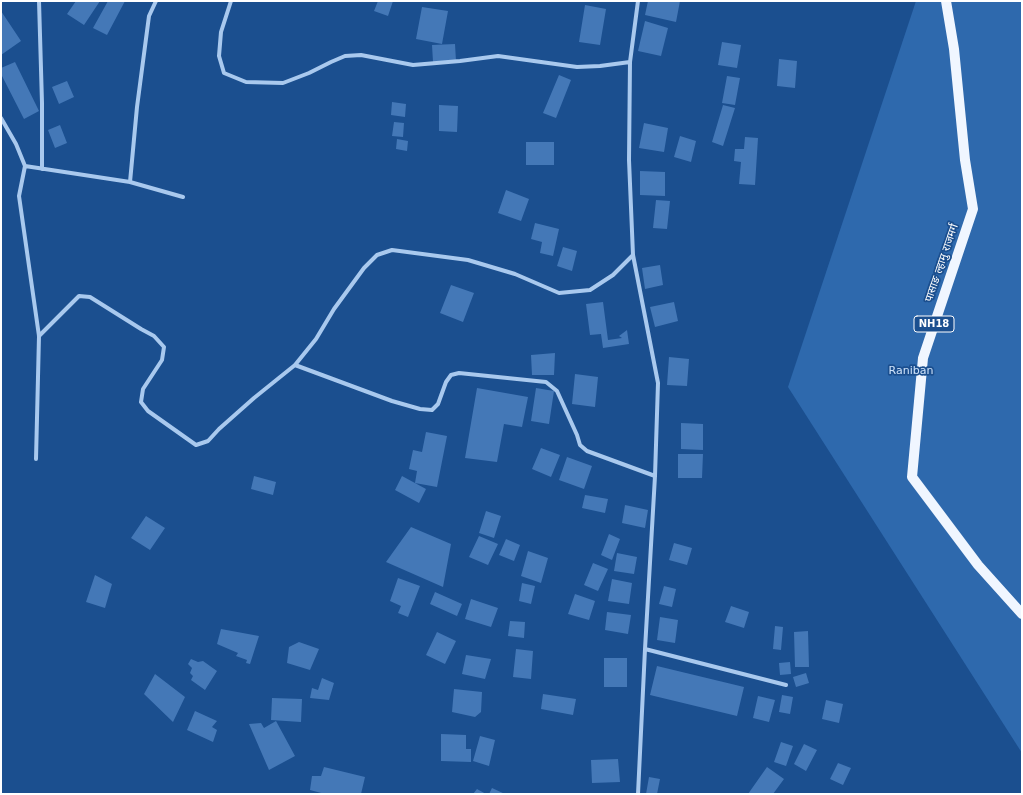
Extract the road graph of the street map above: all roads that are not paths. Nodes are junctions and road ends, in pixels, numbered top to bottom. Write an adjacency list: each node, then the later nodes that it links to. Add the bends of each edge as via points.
1 (39, 1): 9 (street)
2 (156, 1): 10 (street, via 149,16)
3 (231, 1): 6 (street, via 220,32 219,56 224,73 246,82 283,84 345,56 361,55 413,65 498,56 576,67)
4 (638, 1): 6 (street)
5 (946, 1): 17 (main road, पासाङ ल्हामु राजमर्ग / NH18, via 973,208 923,358 912,477 978,565)
6 (630, 62): 12 (street, via 629,160)
7 (1, 118): 8 (street)
8 (25, 166): 9 (street); 13 (street, via 19,196)
9 (42, 169): 10 (street)
10 (130, 182): 11 (street)
11 (183, 197)
12 (633, 255): 14 (street, via 613,275 590,290 559,293 515,274 468,260 392,250 377,255 364,268 316,339); 16 (street, via 658,383)
13 (39, 336): 14 (street, via 79,296 90,297 154,336 164,347 162,360 143,389 141,402 148,411 196,445 208,441 254,398); 15 (street)
14 (295, 365): 16 (street, via 392,401 432,410 438,404 451,375 459,373 546,382 557,391 580,446 587,451)
15 (36, 459)
16 (655, 476): 18 (street)
17 (1022, 614)
18 (645, 649): 19 (street); 20 (street)
19 (786, 685)
20 (638, 794)

